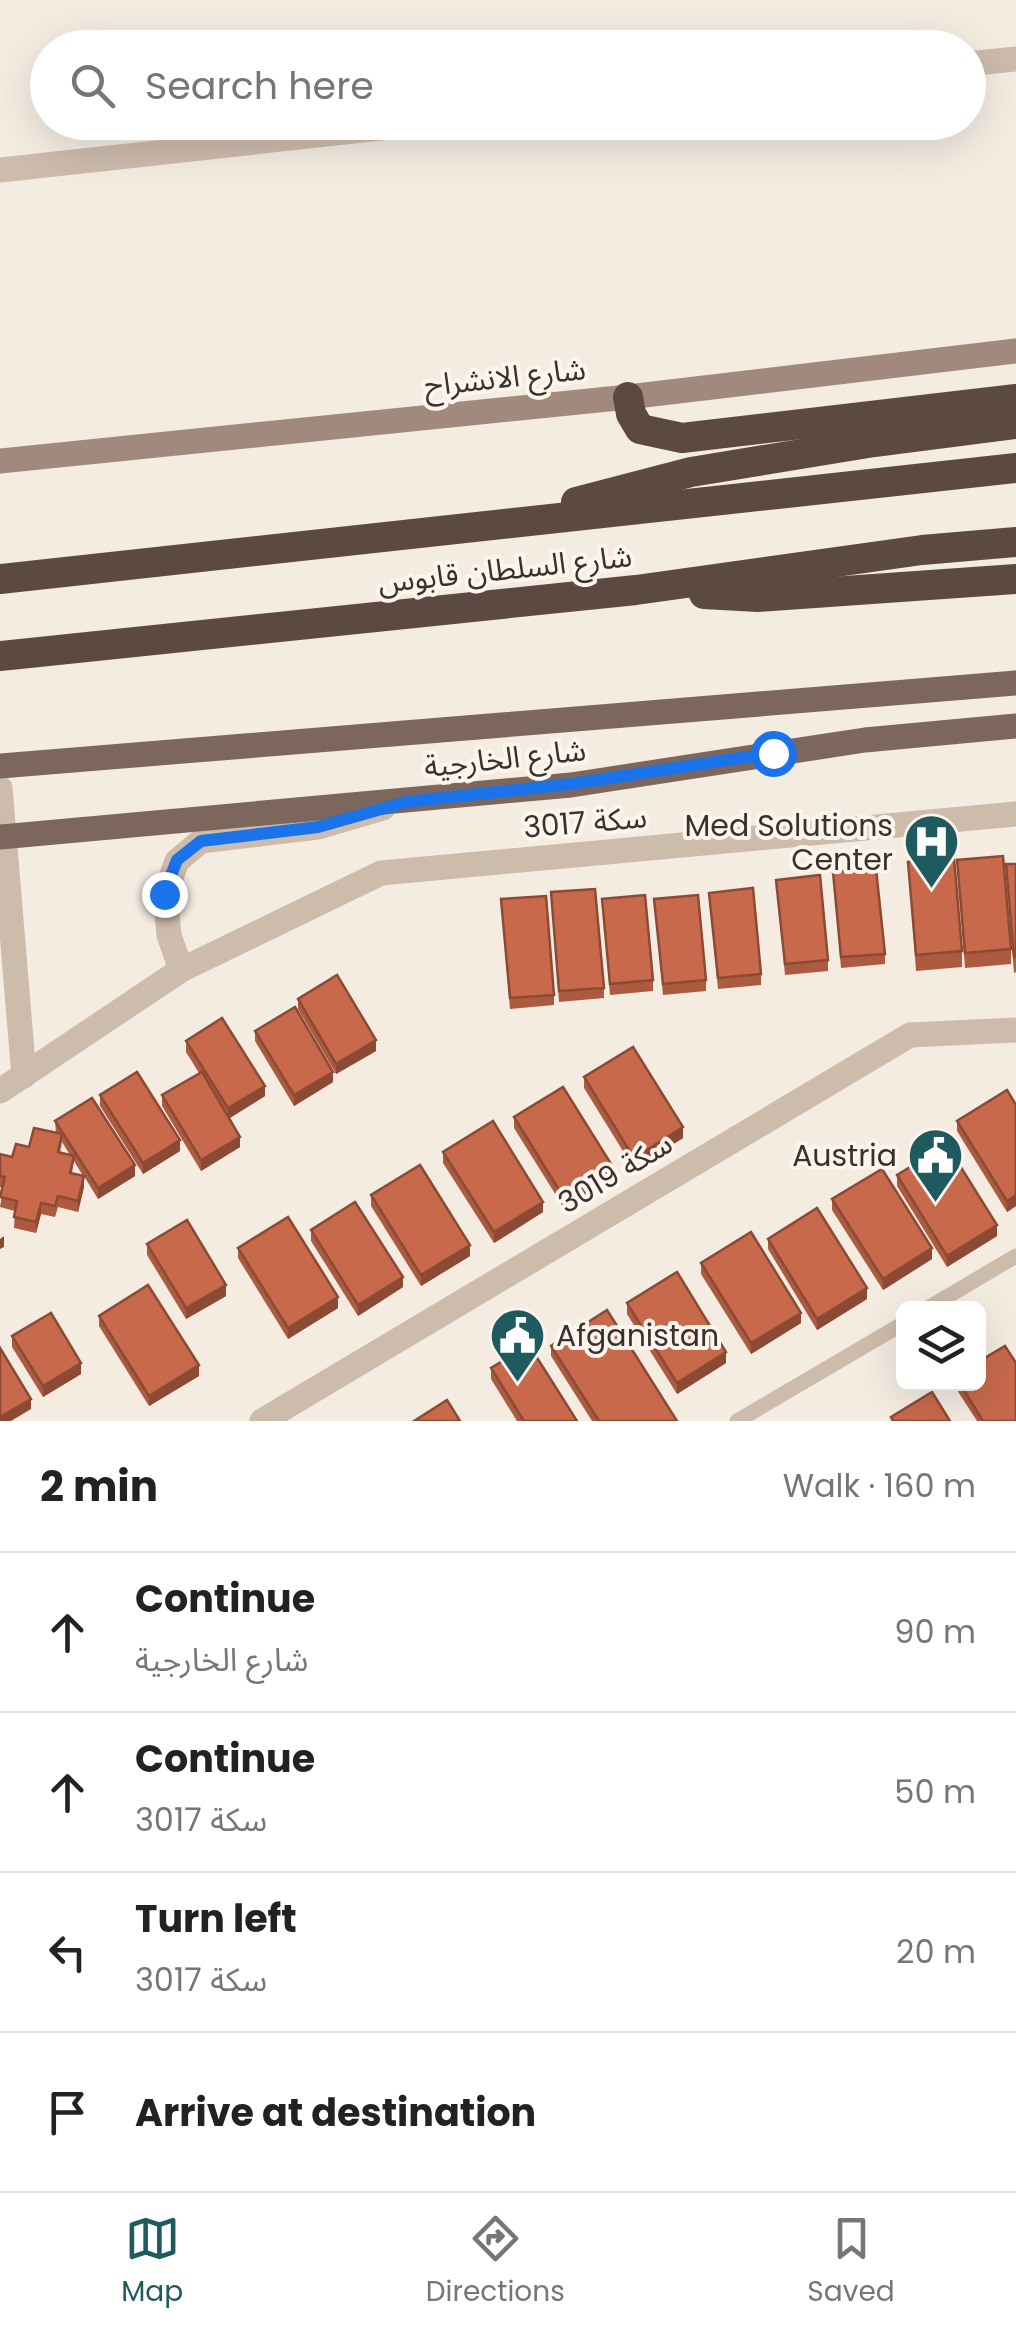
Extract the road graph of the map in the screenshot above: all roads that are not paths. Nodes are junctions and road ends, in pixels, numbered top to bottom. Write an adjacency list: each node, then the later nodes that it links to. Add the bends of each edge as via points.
1 (1016, 58): 2 (street)
2 (986, 62)
3 (272, 140): 4 (street)
4 (0, 170)
5 (1016, 350): 6 (street, شارع الانشراح)
6 (628, 397): 7 (highway, via 640,430 682,438); 9 (street, شارع الانشراح)
7 (1016, 398)
8 (1016, 424): 11 (highway, via 691,472)
9 (0, 461)
10 (1016, 468): 11 (highway, شارع السلطان قابوس)
11 (475, 528): 13 (highway, شارع السلطان قابوس)
12 (1016, 542): 15 (highway, شارع السلطان قابوس)
13 (0, 578)
14 (1016, 579): 15 (highway, via 758,598)
15 (636, 590): 16 (highway, شارع السلطان قابوس)
16 (0, 656)
17 (1016, 683): 19 (main road, شارع الخارجية)
18 (1016, 726): 21 (main road, شارع الخارجية)
19 (0, 766)
20 (0, 788): 23 (street)
21 (406, 802): 23 (main road, شارع الخارجية); 24 (street, via 318,827 201,841 177,860 164,894)
22 (1016, 814): 24 (street, سكة 3017, via 381,874)
23 (2, 836): 26 (street)
24 (181, 970): 26 (street, سكة 3017)
25 (1016, 1030): 31 (street, سكة 3019, via 910,1035)
26 (24, 1076): 27 (street, سكة 3017)
27 (0, 1091)
28 (1016, 1256): 29 (lane)
29 (940, 1301)
30 (896, 1328): 32 (lane)
31 (262, 1421)
32 (737, 1421)

